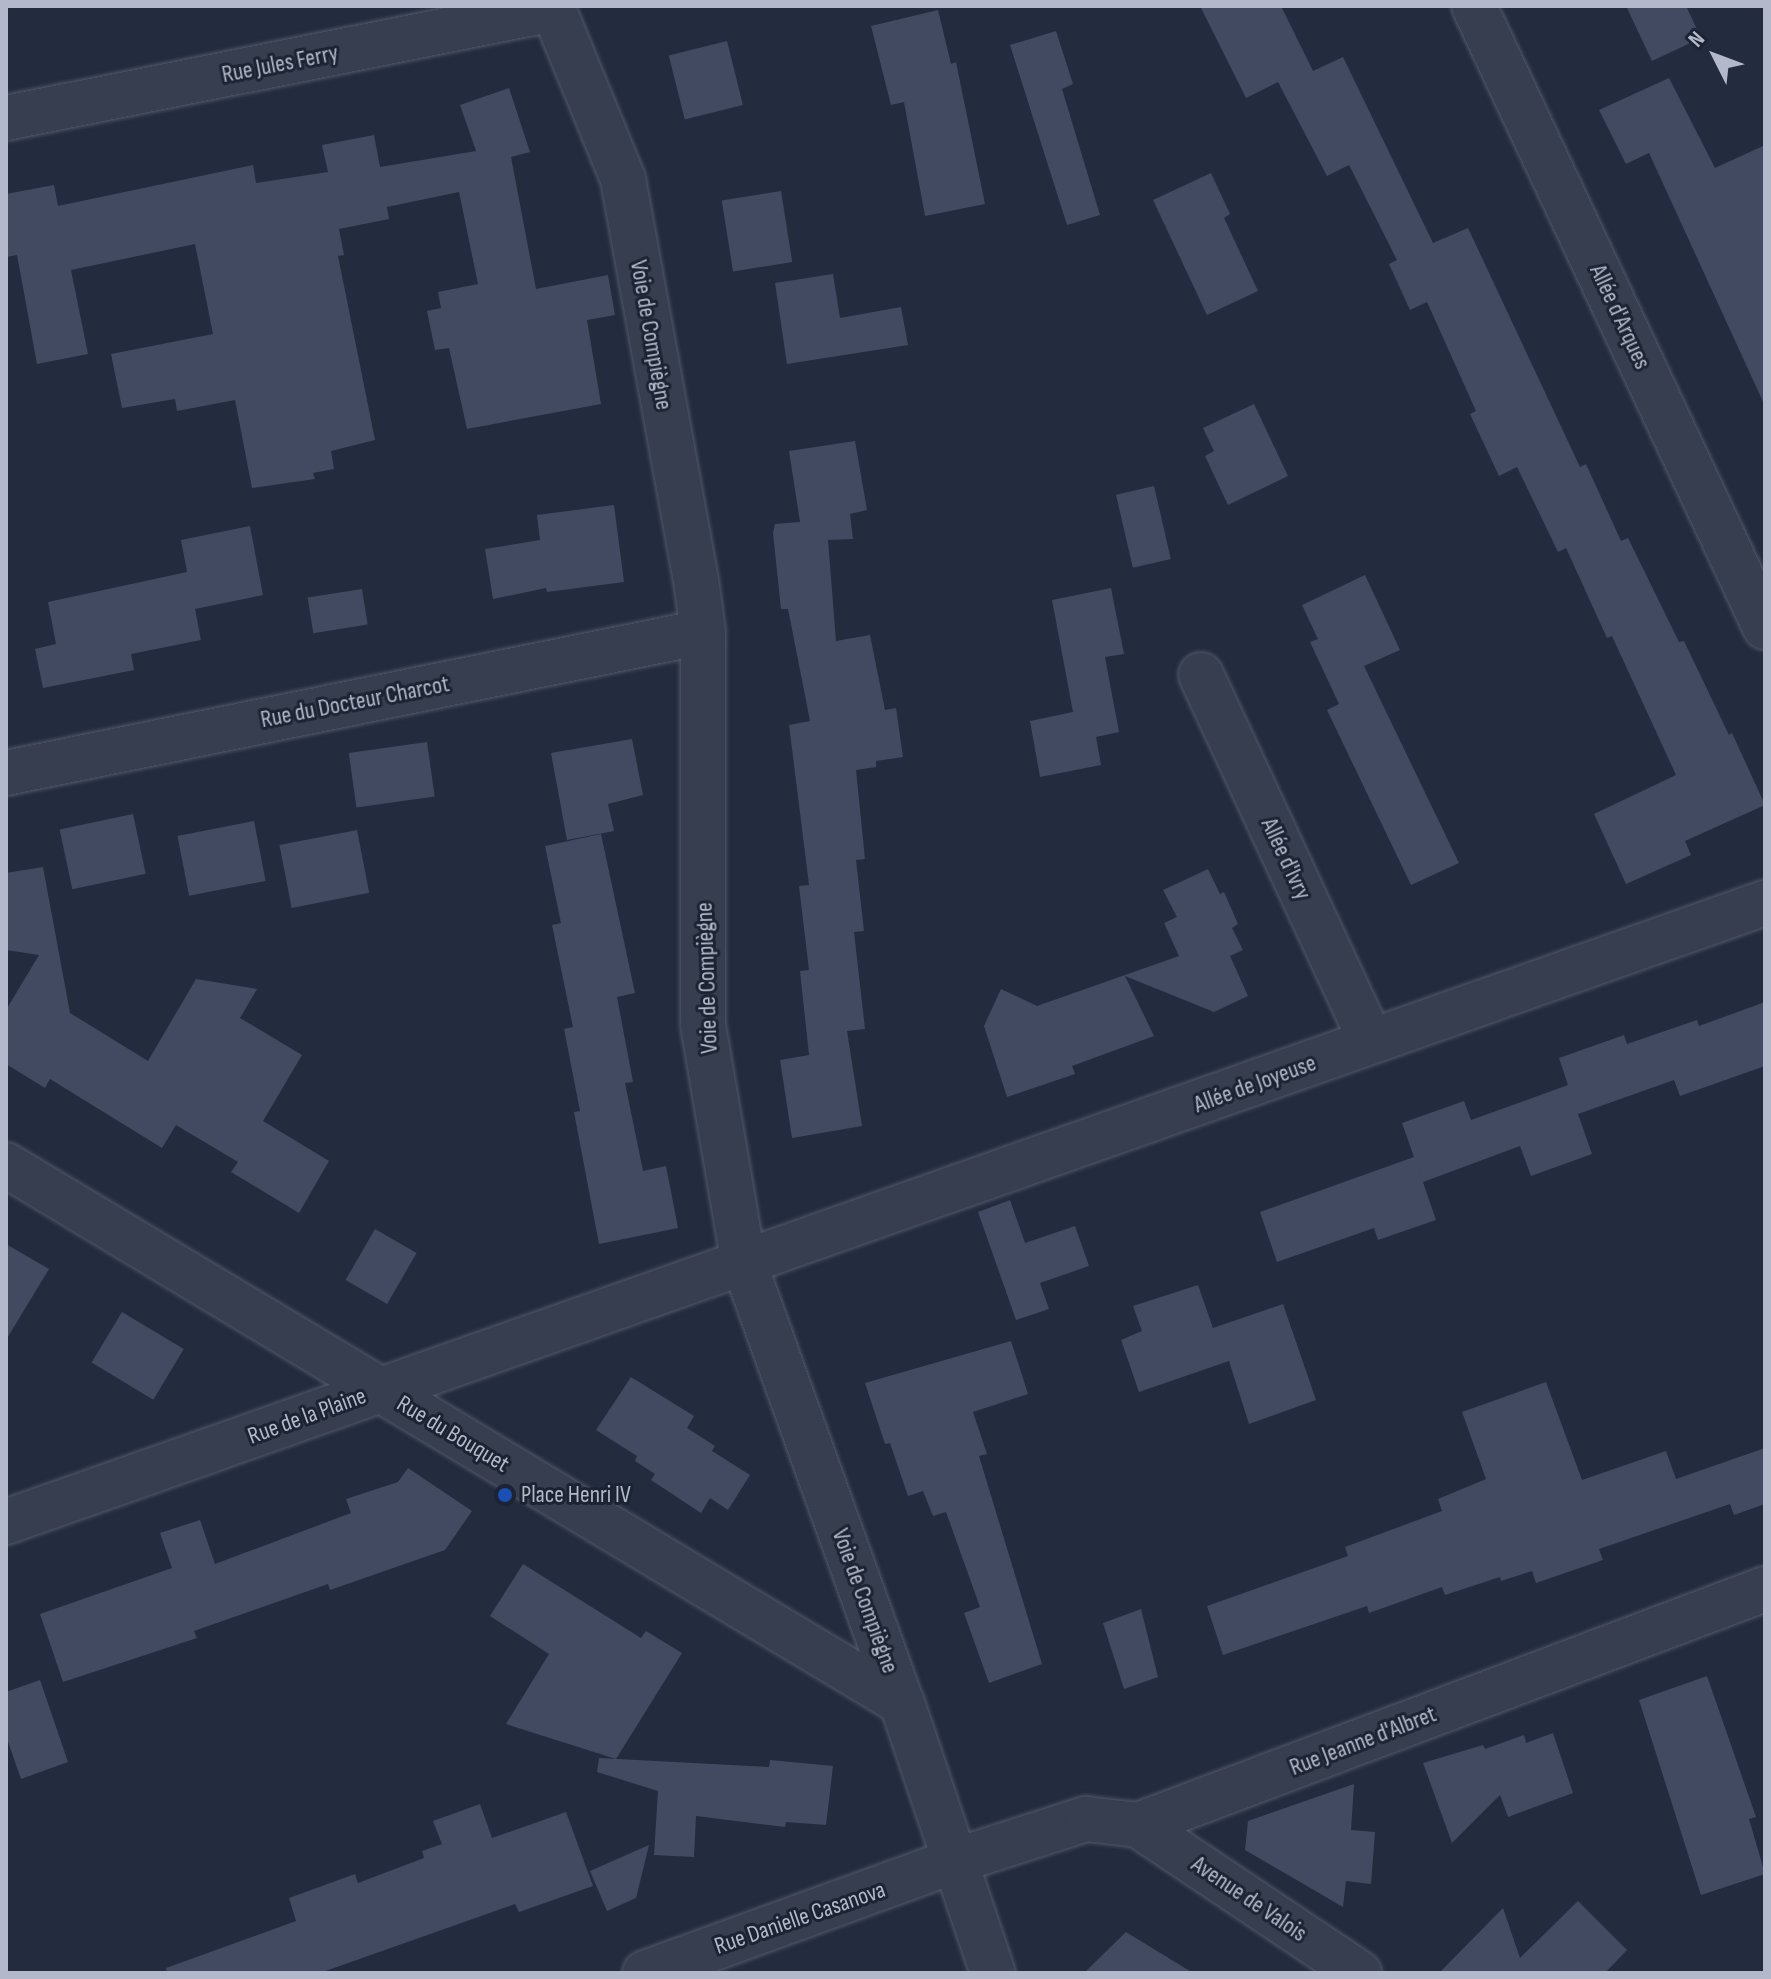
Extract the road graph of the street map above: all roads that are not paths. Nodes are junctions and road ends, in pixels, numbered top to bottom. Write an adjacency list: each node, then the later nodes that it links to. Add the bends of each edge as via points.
1 (1474, 6): 4 (street, Allée d'Arques)
2 (553, 8): 3 (street, Rue Jules Ferry); 5 (street, Voie de Compiègne, via 623,179)
3 (6, 118)
4 (1765, 627)
5 (703, 632): 7 (street, Rue du Docteur Charcot); 11 (street, Voie de Compiègne, via 703,1025)
6 (1201, 675): 9 (street, Allée d'Ivry)
7 (6, 773)
8 (1765, 903): 9 (street, Allée de Joyeuse)
9 (1371, 1042): 11 (street, Allée de Joyeuse)
10 (6, 1165): 12 (street, Rue du Bouquet)
11 (743, 1260): 12 (street, Rue de la Plaine); 15 (street, Voie de Compiègne)
12 (379, 1390): 13 (street, Rue de la Plaine); 15 (street, Rue du Bouquet)
13 (6, 1522)
14 (1765, 1589): 16 (street, Rue Jeanne d'Albret)
15 (902, 1703): 17 (street, Voie de Compiègne)
16 (1138, 1825): 17 (street, Rue Jeanne d'Albret, via 1086,1819); 20 (street, Avenue de Valois)
17 (955, 1861): 18 (street, Rue Danielle Casanova); 19 (street, Voie de Compiègne)
18 (645, 1973)
19 (993, 1973)
20 (1359, 1973)

